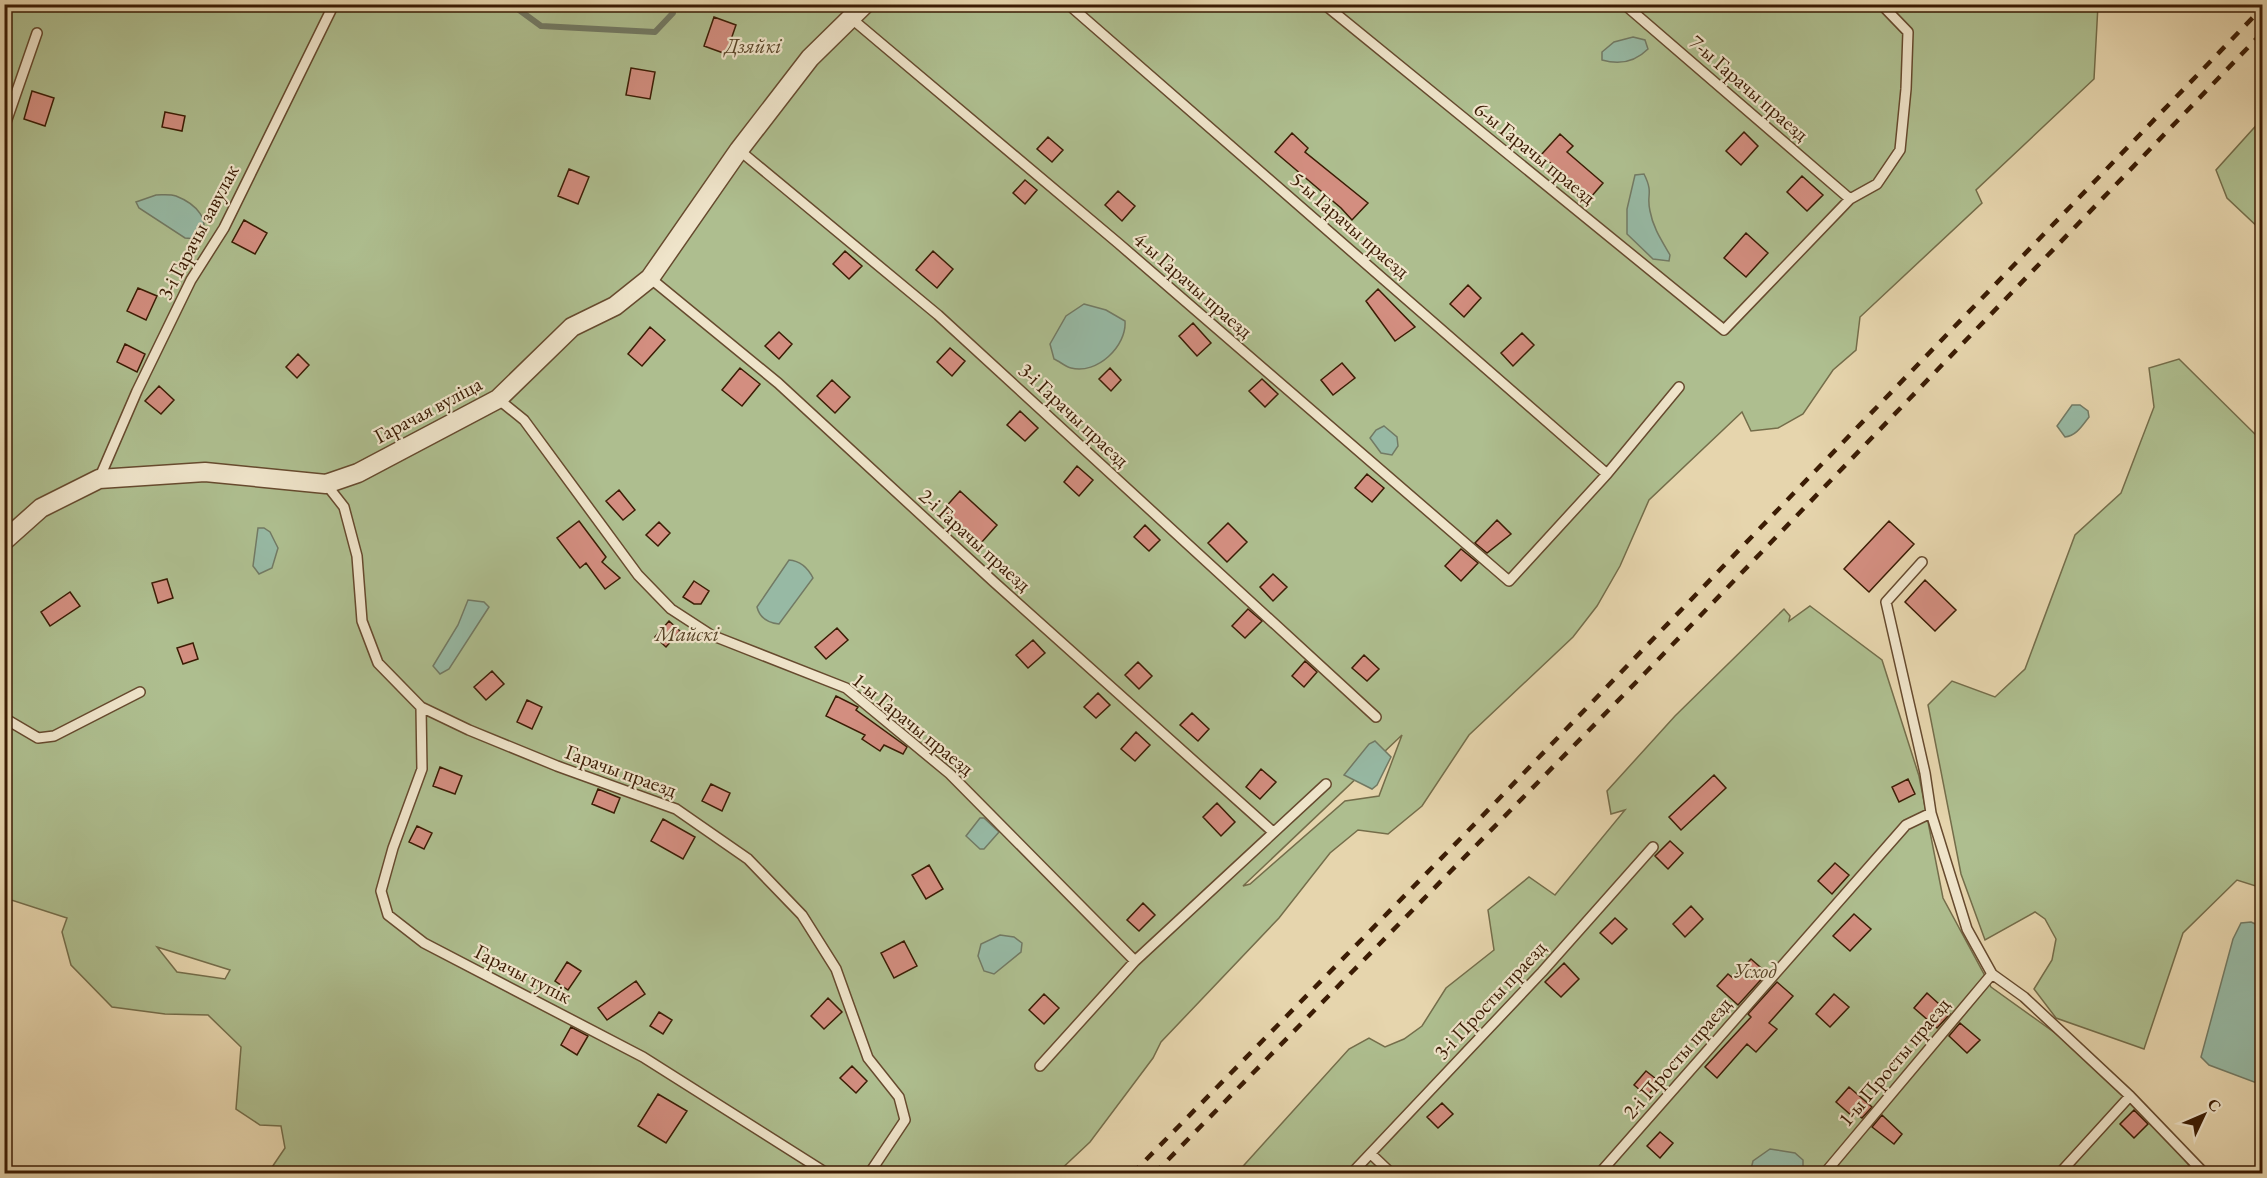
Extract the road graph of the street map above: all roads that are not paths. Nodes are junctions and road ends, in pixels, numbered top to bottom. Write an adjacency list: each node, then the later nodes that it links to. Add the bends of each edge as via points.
1 (334, 4): 16 (lane, 3-і Гарачы завулак, via 224,228 191,280)
2 (865, 4): 7 (street, Гарачая вуліца)
3 (1068, 4): 15 (lane, 5-ы Гарачы праезд)
4 (1323, 4): 11 (lane, 6-ы Гарачы праезд, via 1724,330)
5 (1624, 4): 11 (lane, 7-ы Гарачы праезд)
6 (1881, 4): 11 (lane, via 1908,32 1900,150 1877,184)
7 (852, 19): 10 (street, Гарачая вуліца, via 810,58); 15 (lane, 4-ы Гарачы праезд, via 1509,581)
8 (38, 33): 9 (lane)
9 (4, 128)
10 (739, 150): 12 (street, Гарачая вуліца); 22 (lane, 3-і Гарачы праезд, via 938,315)
11 (1850, 199)
12 (650, 278): 14 (street, Гарачая вуліца, via 615,306 572,327); 26 (lane, 2-і Гарачы праезд, via 778,383)
13 (1679, 387): 15 (lane)
14 (498, 399): 17 (street, Гарачая вуліца, via 358,473); 28 (lane, 1-ы Гарачы праезд, via 524,420 638,575 671,609 711,635 846,688 950,774)
15 (1607, 474)
16 (99, 480): 17 (street, Гарачая вуліца, via 205,472); 18 (street, Гарачая вуліца, via 41,508)
17 (326, 484): 21 (lane, Гарачы праезд, via 344,507 357,556 362,621 378,663)
18 (4, 541)
19 (1922, 562): 25 (lane, via 1886,602)
20 (140, 692): 23 (lane, via 54,736 38,738)
21 (421, 707): 33 (lane, Гарачы тупік, via 422,769 381,891 388,915 423,943 643,1057); 34 (lane, Гарачы праезд, via 557,766 676,809 748,859 802,915 836,969 868,1058 899,1097 905,1120)
22 (1376, 717)
23 (4, 718)
24 (1326, 784): 26 (lane)
25 (1931, 813): 29 (lane, via 1967,929); 37 (lane, 2-і Просты праезд, via 1905,825)
26 (1273, 832): 28 (lane)
27 (1653, 847): 32 (lane, 3-і Просты праезд)
28 (1136, 961): 30 (lane)
29 (1992, 974): 31 (lane, via 2024,997); 38 (lane, 1-ы Просты праезд)
30 (1040, 1066)
31 (2130, 1096): 39 (lane); 40 (lane)
32 (1371, 1155): 35 (lane, 3-і Просты праезд); 36 (lane)
33 (828, 1173)
34 (869, 1173)
35 (1351, 1173)
36 (1392, 1173)
37 (1599, 1173)
38 (1824, 1173)
39 (2060, 1173)
40 (2205, 1173)

